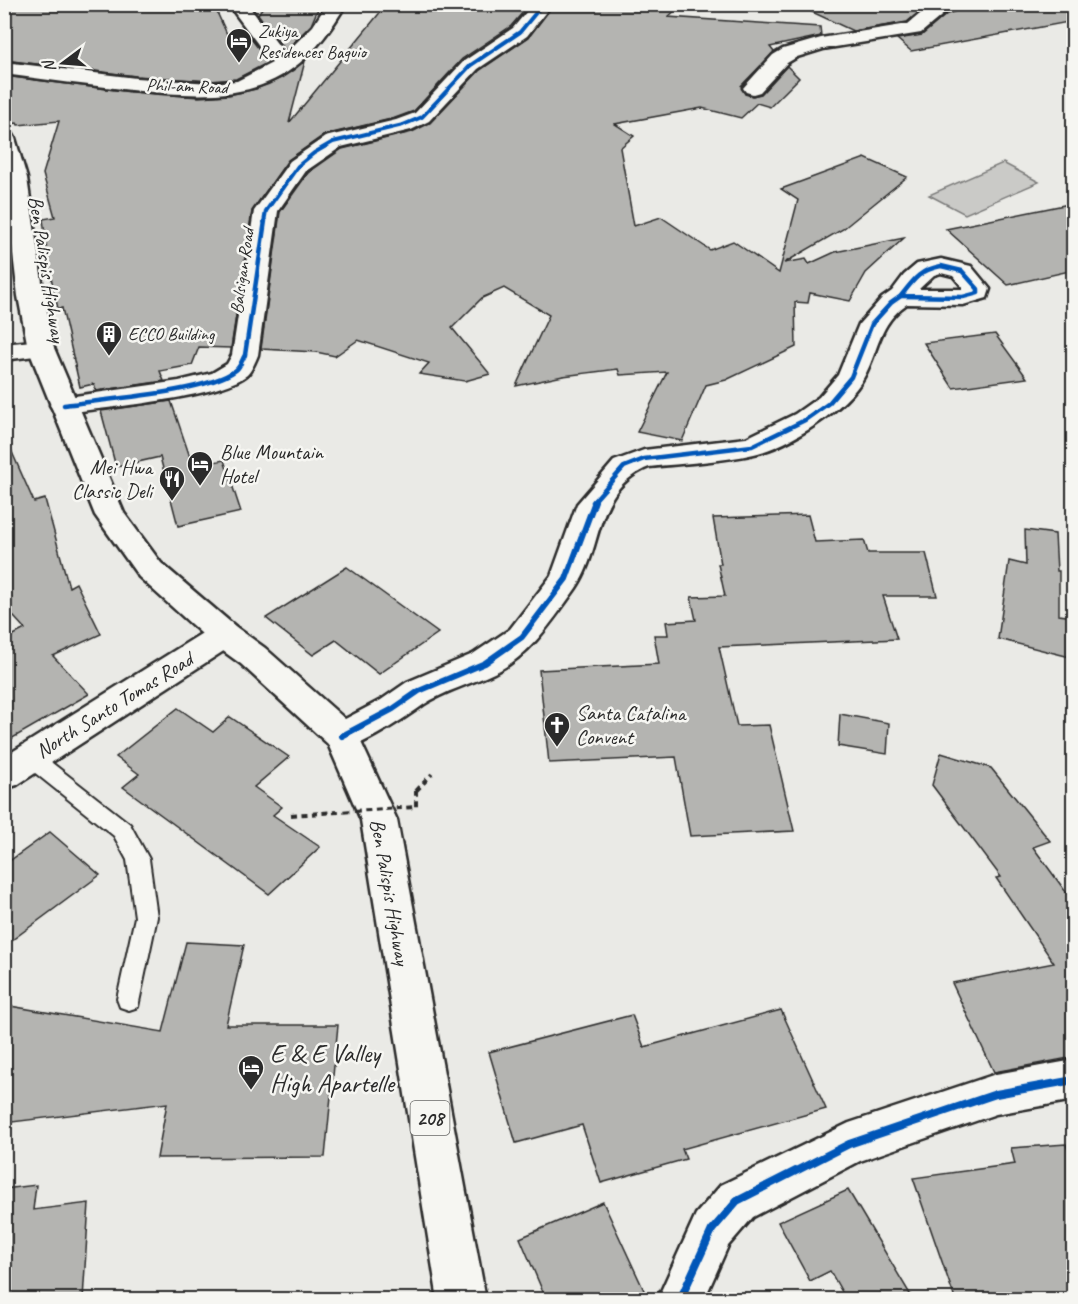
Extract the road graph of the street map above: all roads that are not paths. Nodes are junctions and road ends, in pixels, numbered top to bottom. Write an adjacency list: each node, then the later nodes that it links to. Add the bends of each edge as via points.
1 (237, 4): 5 (street)
2 (337, 4): 5 (street, Phil-am Road, via 311,42)
3 (543, 4): 12 (street, Balsigan Road, via 520,32 471,66 422,117 333,142 298,166 266,211 245,355 238,369 221,380 179,389)
4 (952, 4): 7 (street, via 939,8 914,29 790,53)
5 (283, 64): 6 (street, Phil-am Road, via 242,86 225,88 122,83)
6 (4, 68)
7 (753, 88)
8 (4, 138): 10 (street, Ben Palispis Highway / 208, via 16,178)
9 (901, 296): 14 (street, via 872,324 850,377 829,403 805,420 752,446 644,459 624,467 592,504 566,579 522,637 485,663 419,691)
10 (41, 348): 11 (street); 12 (street, Ben Palispis Highway / 208)
11 (4, 352)
12 (64, 405): 13 (street, Ben Palispis Highway / 208, via 110,515 150,570)
13 (224, 635): 14 (street, Ben Palispis Highway / 208, via 254,656); 15 (street, North Santo Tomas Road)
14 (342, 736): 18 (street, Ben Palispis Highway / 208, via 379,820)
15 (18, 766): 16 (lane, via 122,830 138,859 146,917)
16 (129, 999)
17 (1074, 1080): 19 (street, via 996,1094 871,1136 737,1201 712,1230)
18 (462, 1299)
19 (680, 1299)

